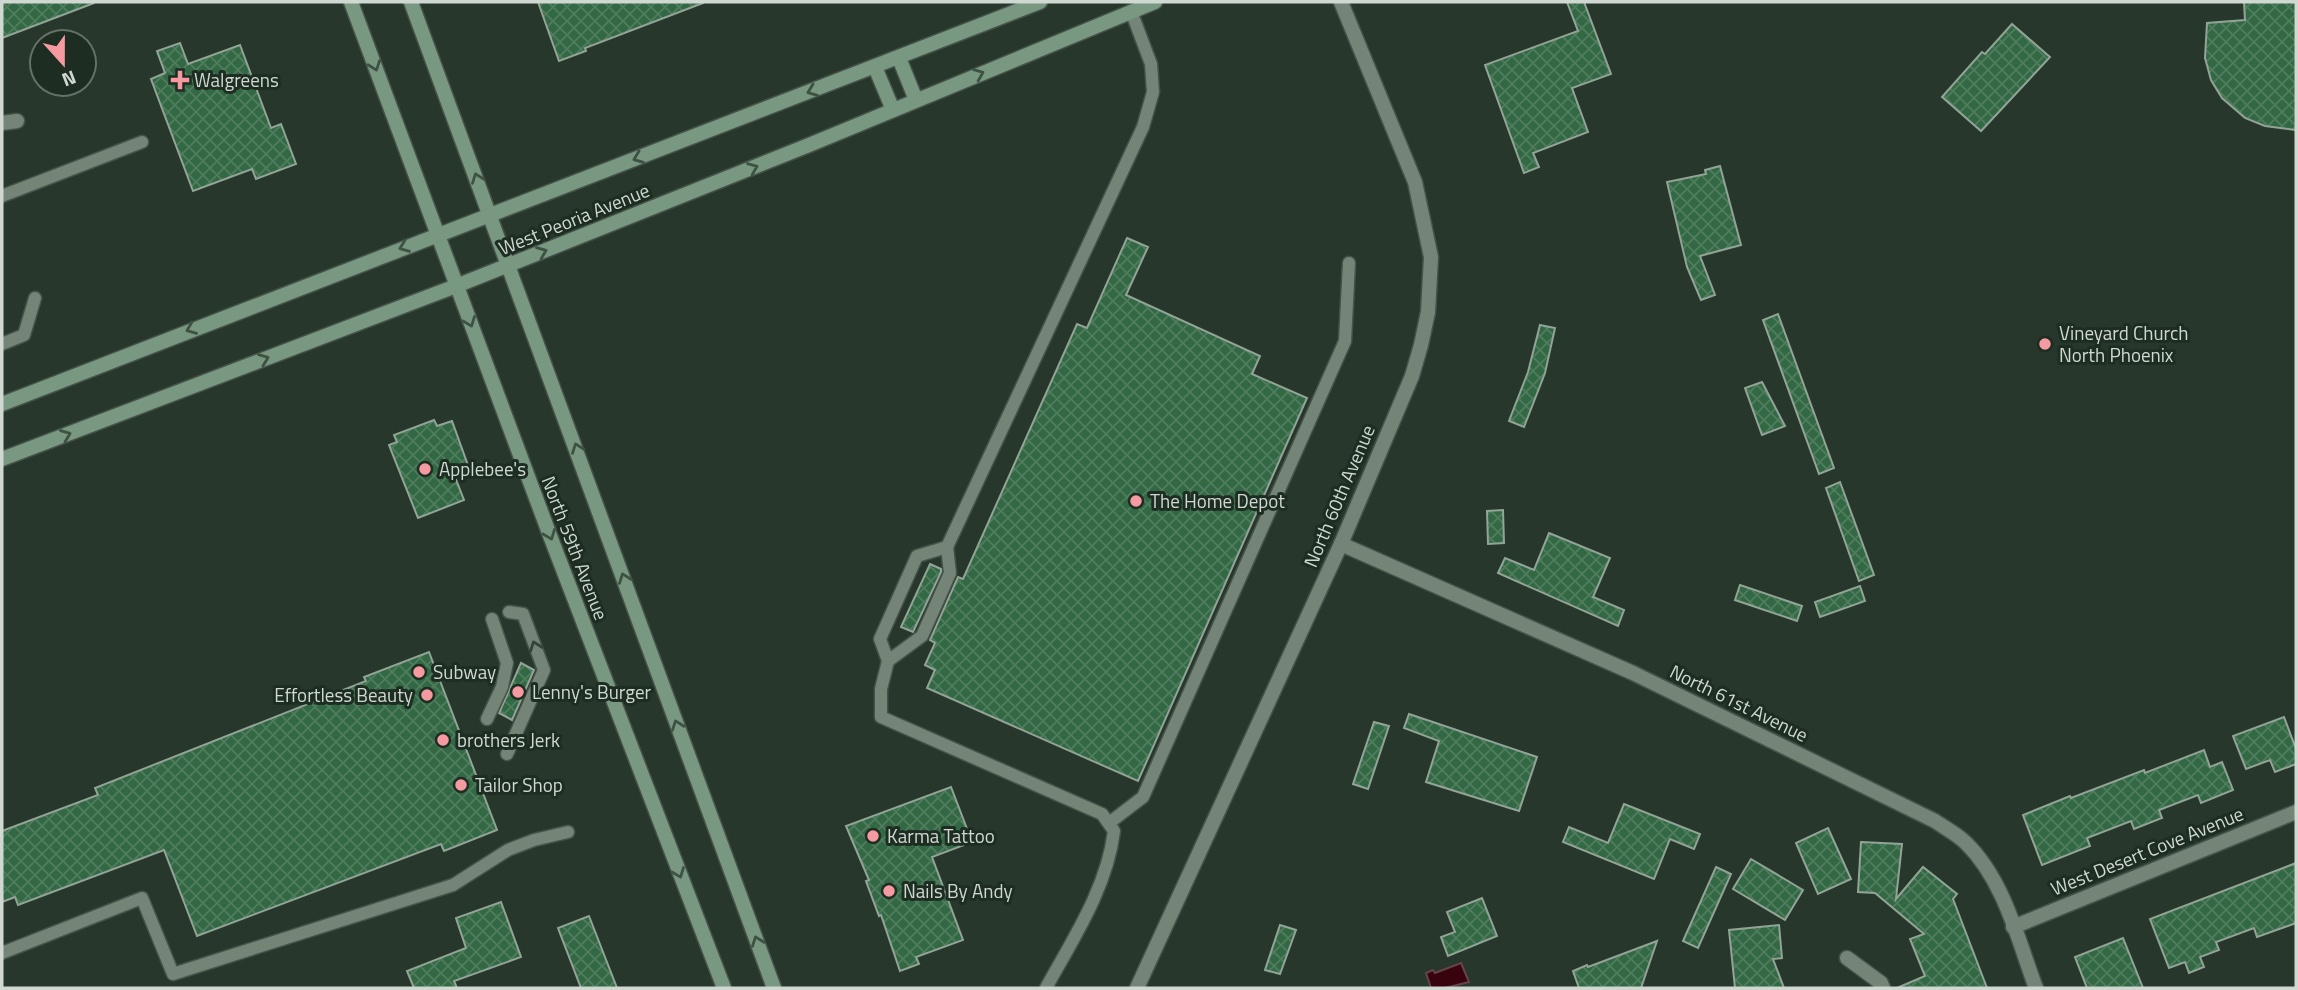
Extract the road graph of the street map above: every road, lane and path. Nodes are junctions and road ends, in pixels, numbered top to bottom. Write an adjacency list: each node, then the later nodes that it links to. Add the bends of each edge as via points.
1 (351, 2): 14 (main road, North 59th Avenue, one-way to 14)
2 (411, 2): 13 (main road, North 59th Avenue, one-way to 2)
3 (1040, 2): 7 (main road, West Peoria Avenue)
4 (1155, 2): 6 (main road, West Peoria Avenue)
5 (1341, 2): 22 (street, North 60th Avenue, via 1415,182 1431,257 1427,312 1412,376)
6 (1131, 11): 9 (main road, West Peoria Avenue, one-way to 6); 23 (lane, via 1151,64 1153,92 1143,127)
7 (899, 58): 8 (main road, West Peoria Avenue); 9 (main road)
8 (875, 67): 10 (main road); 13 (main road, West Peoria Avenue, one-way to 13)
9 (916, 100): 10 (main road, West Peoria Avenue)
10 (892, 110): 16 (main road, West Peoria Avenue, one-way to 10)
11 (142, 142): 12 (lane)
12 (2, 196)
13 (490, 214): 14 (main road, West Peoria Avenue); 16 (main road, North 59th Avenue)
14 (437, 235): 17 (main road, North 59th Avenue); 20 (main road, West Peoria Avenue, one-way to 20)
15 (1349, 262): 30 (lane, via 1345,341 1143,797)
16 (509, 265): 17 (main road, West Peoria Avenue); 36 (main road, North 59th Avenue, one-way to 16)
17 (456, 286): 21 (main road, West Peoria Avenue, one-way to 17); 35 (main road, North 59th Avenue, one-way to 35)
18 (36, 298): 19 (lane, via 24,335)
19 (2, 344)
20 (2, 404)
21 (2, 459)
22 (1341, 544): 32 (street, North 61st Avenue, via 1633,673 1935,821 1965,843 1984,866); 38 (street, North 60th Avenue)
23 (947, 547): 26 (lane, via 950,573 922,636); 26 (lane, via 917,556 880,639)
24 (509, 612): 28 (lane, one-way to 24, via 544,670 523,614)
25 (492, 619): 27 (lane, via 508,663)
26 (888, 661): 30 (lane, via 881,717 1102,814)
27 (487, 719)
28 (507, 754)
29 (2296, 812): 32 (street, West Desert Cove Avenue)
30 (1109, 823): 37 (lane, via 1114,831 1112,853 1087,913)
31 (568, 832): 33 (lane, via 508,850 453,885 173,974 142,898)
32 (2013, 927): 40 (street, North 61st Avenue)
33 (2, 953)
34 (1847, 958): 39 (street)
35 (724, 988)
36 (774, 988)
37 (1046, 988)
38 (1138, 988)
39 (1882, 988)
40 (2036, 988)

